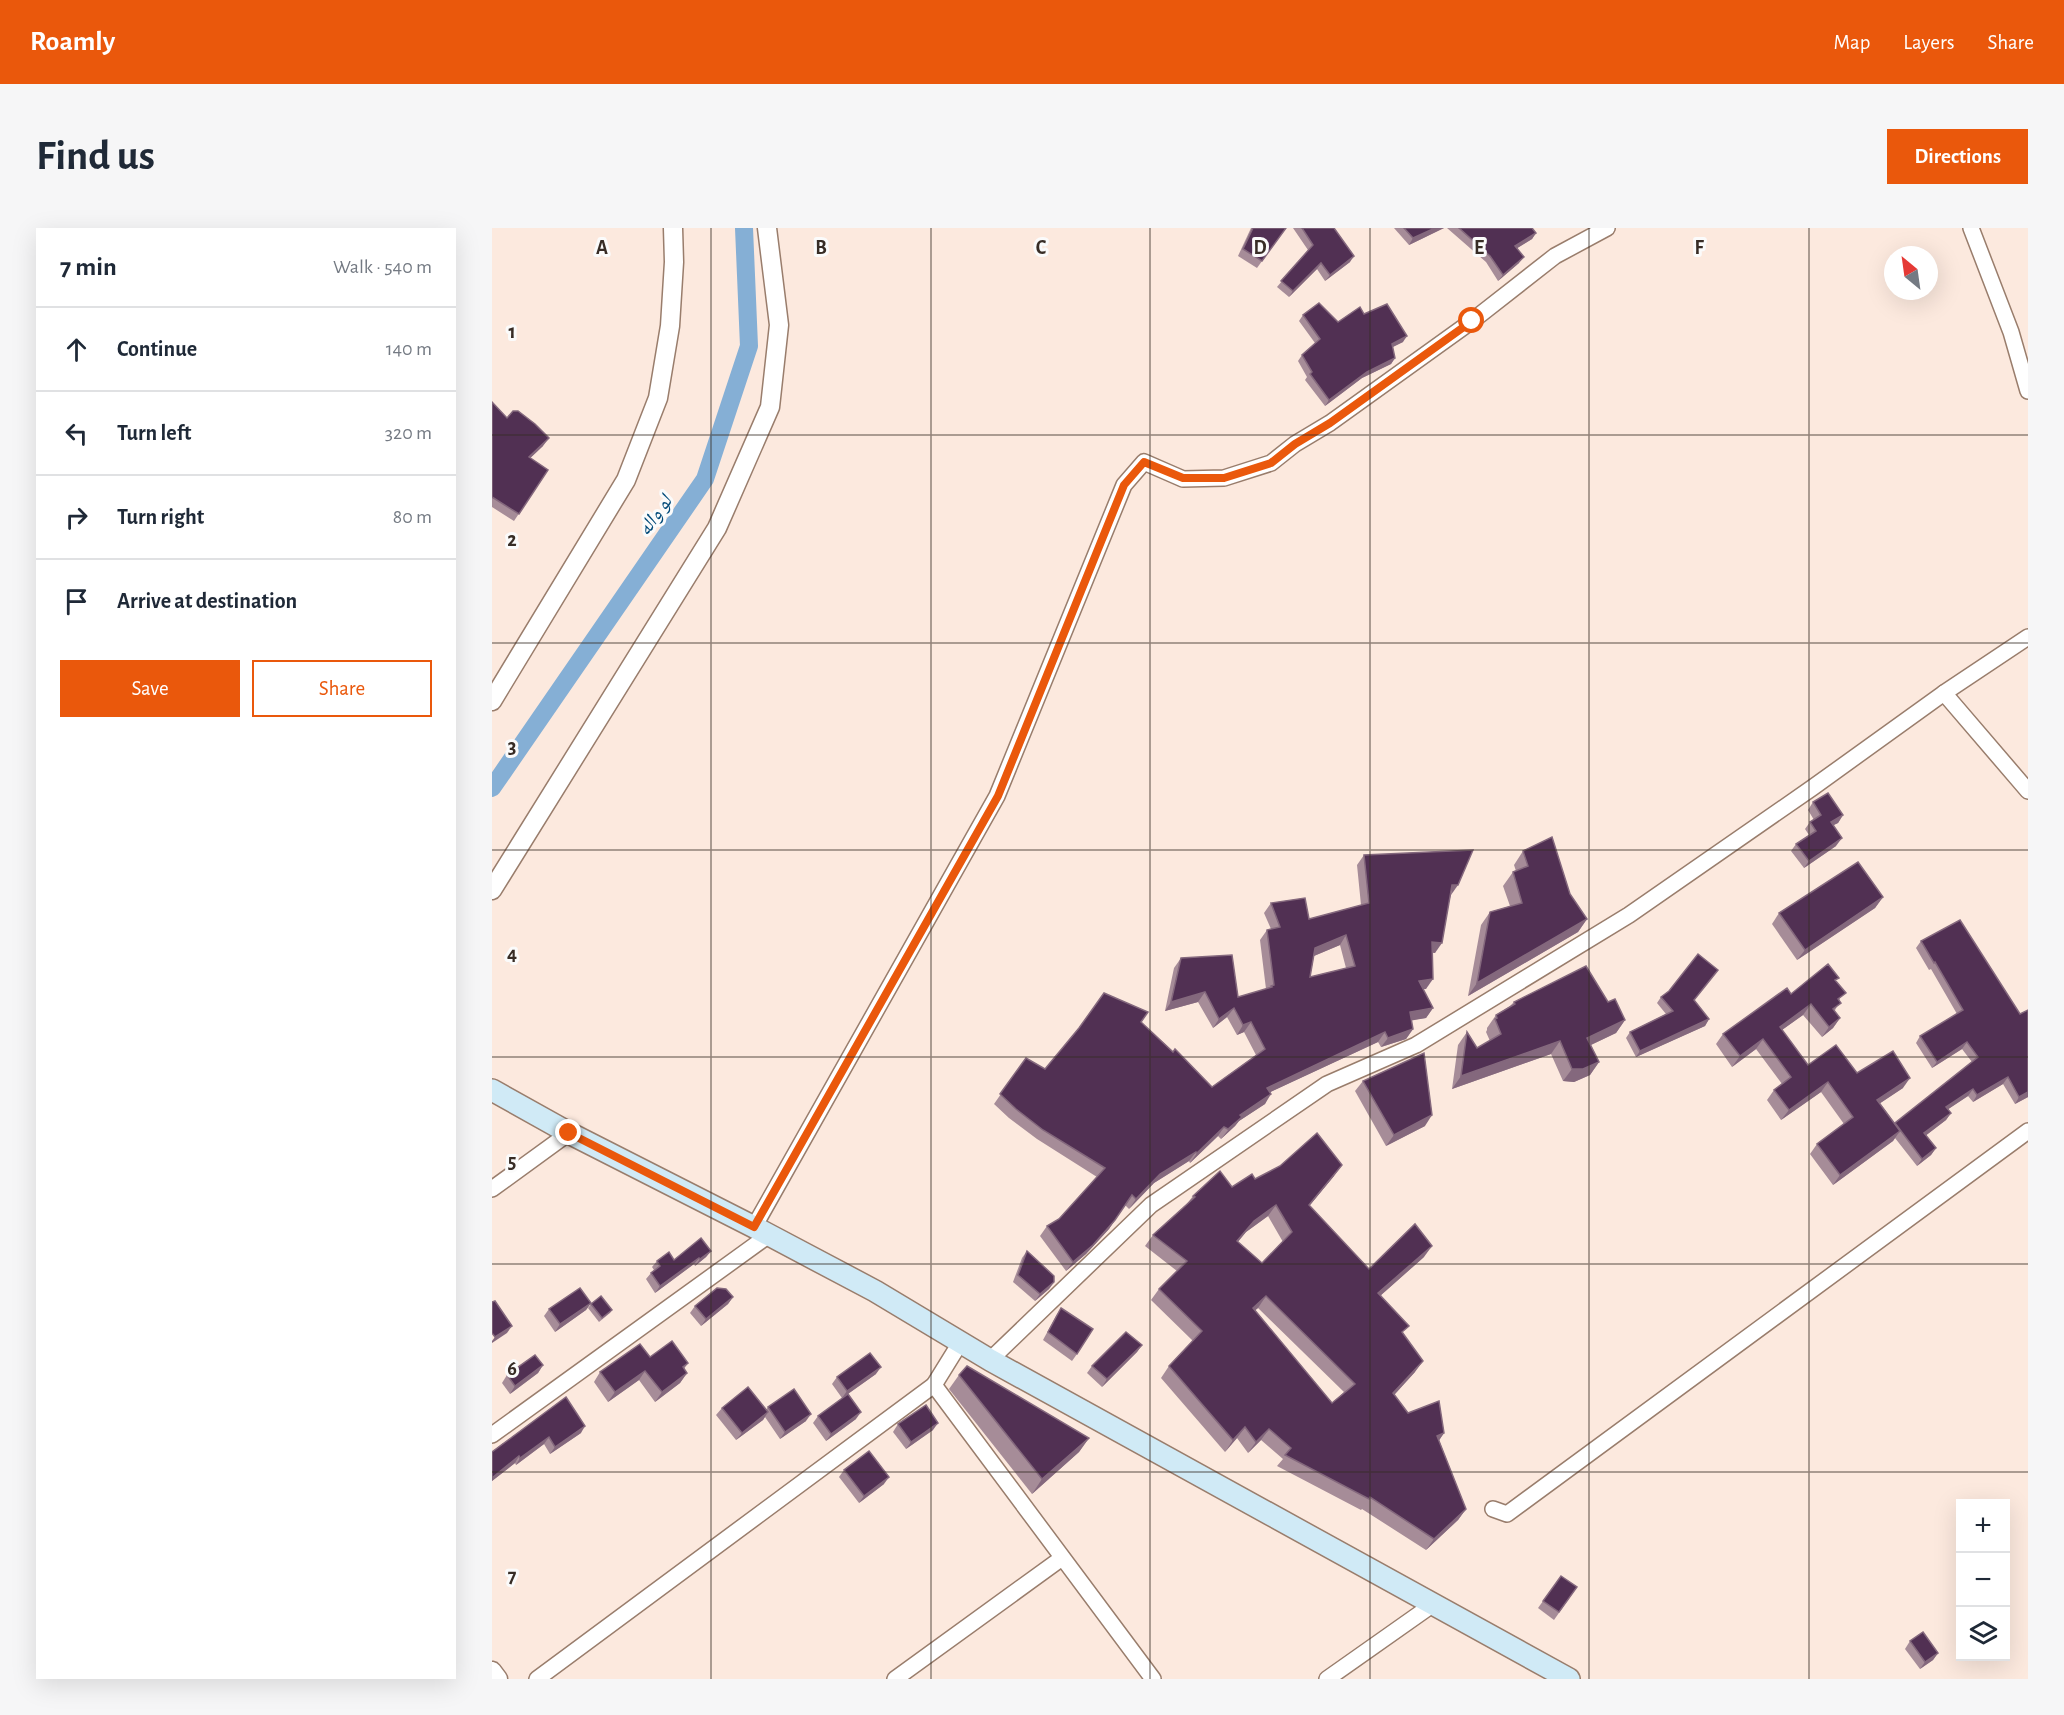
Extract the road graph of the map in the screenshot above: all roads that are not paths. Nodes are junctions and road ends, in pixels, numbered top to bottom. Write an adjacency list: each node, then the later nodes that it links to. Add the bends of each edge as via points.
1 (673, 228): 8 (street, via 670,326 658,398 626,480)
2 (767, 228): 10 (street, via 779,325 770,407 717,528)
3 (1607, 228): 15 (street, via 1555,256 1472,321 1271,463 1224,478 1183,478 1144,462 1124,485 998,796)
4 (1971, 228): 5 (street, via 2011,332)
5 (2028, 391)
6 (2028, 637): 7 (street)
7 (1944, 693): 9 (street); 17 (street, via 1629,915 1416,1045 1327,1084 1151,1205)
8 (492, 701)
9 (2028, 790)
10 (492, 890)
11 (492, 1090): 13 (main road)
12 (2028, 1131): 20 (street, via 1507,1514)
13 (569, 1133): 14 (street); 15 (main road)
14 (492, 1189)
15 (761, 1231): 16 (main road, via 875,1291); 19 (street)
16 (960, 1343): 17 (main road); 18 (street)
17 (990, 1360): 22 (main road)
18 (934, 1385): 21 (street); 25 (street)
19 (492, 1435)
20 (1494, 1509)
21 (1062, 1557): 26 (street); 27 (street)
22 (1432, 1605): 28 (street); 29 (main road)
23 (492, 1671): 24 (street)
24 (498, 1679)
25 (537, 1679)
26 (895, 1679)
27 (1153, 1679)
28 (1327, 1679)
29 (1569, 1679)

